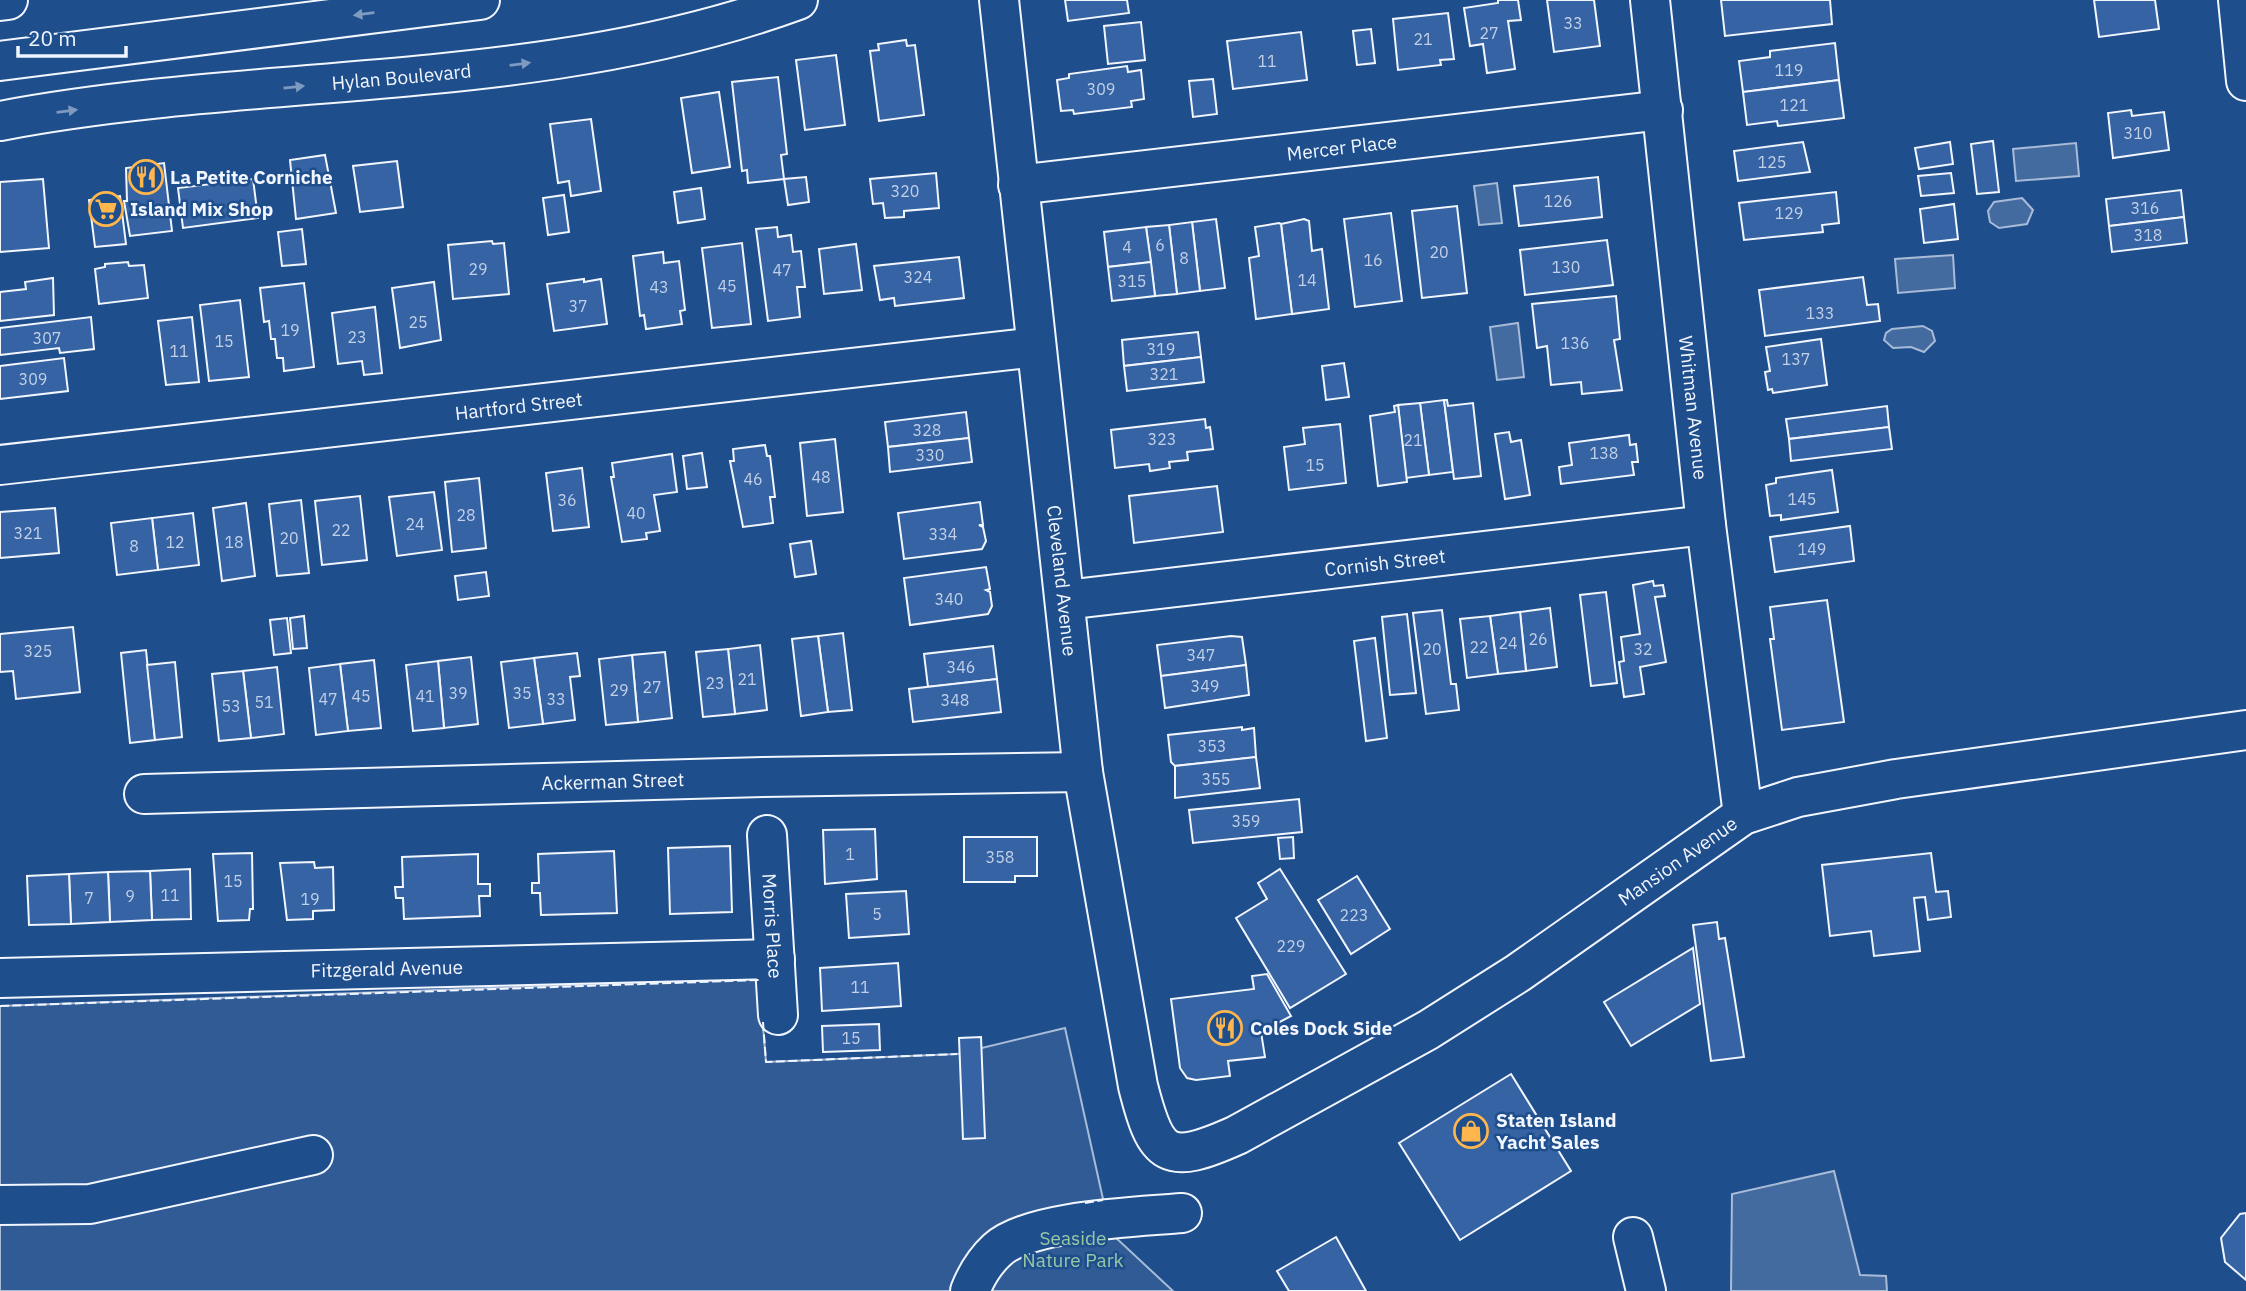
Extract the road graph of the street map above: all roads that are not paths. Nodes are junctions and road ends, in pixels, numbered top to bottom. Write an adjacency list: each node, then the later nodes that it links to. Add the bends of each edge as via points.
1 (8, 0): 7 (street)
2 (480, 0): 8 (street)
3 (798, 0): 12 (street, Hylan Boulevard, one-way to 3, via 92,107 585,55 721,26)
4 (999, 0): 13 (street, Cleveland Avenue)
5 (1650, 0): 11 (street, Whitman Avenue)
6 (2238, 0): 10 (street)
7 (0, 1)
8 (410, 4): 9 (street, one-way to 9)
9 (0, 61)
10 (2246, 81)
11 (1663, 110): 13 (street, Mercer Place); 16 (street, Whitman Avenue)
12 (0, 121)
13 (1018, 185): 14 (street, Cleveland Avenue)
14 (1035, 347): 15 (street, Hartford Street); 17 (street, Cleveland Avenue)
15 (0, 465)
16 (1706, 525): 17 (street, Cornish Street); 21 (street, Whitman Avenue)
17 (1065, 600): 19 (street, Cleveland Avenue)
18 (2246, 730): 21 (street, Mansion Avenue, via 1896,779 1798,797)
19 (1083, 772): 20 (street, Ackerman Street); 26 (street, Cleveland Avenue, via 1138,1086 1150,1132)
20 (144, 794)
21 (1743, 815): 26 (street, Mansion Avenue, via 1518,973 1428,1030 1237,1135 1210,1147)
22 (767, 835): 23 (street, Morris Place)
23 (775, 959): 24 (street, Fitzgerald Avenue); 25 (street, Morris Place)
24 (0, 978)
25 (778, 1014)
26 (1167, 1150)
27 (313, 1155): 28 (street, via 90,1205)
28 (0, 1205)
29 (1182, 1213): 31 (street, via 1035,1232 998,1248)
30 (1633, 1237): 32 (street)
31 (970, 1291)
32 (1646, 1291)

